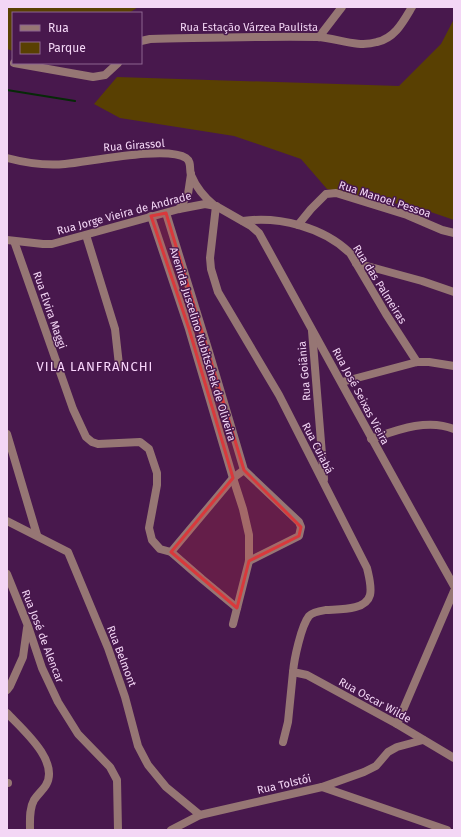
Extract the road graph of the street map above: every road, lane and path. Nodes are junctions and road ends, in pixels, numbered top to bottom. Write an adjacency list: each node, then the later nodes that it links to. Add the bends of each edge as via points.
1 (342, 7): 3 (street)
2 (412, 7): 3 (street, Rua Estação Várzea Paulista, via 402,25 390,37 377,42 362,44)
3 (319, 37): 4 (street, Rua Estação Várzea Paulista)
4 (142, 41)
5 (20, 64): 6 (street, via 93,77 105,75)
6 (117, 64)
7 (7, 158): 8 (street, Rua Girassol, via 36,164 66,164 113,157 168,154 187,158)
8 (191, 174): 9 (street, Rua Girassol, via 202,194); 10 (street, via 188,194)
9 (216, 206): 10 (street, Rua Jorge Vieira de Andrade, via 205,204); 13 (street, Rua Jorge Vieira de Andrade); 32 (street, Rua Cuiabá, via 210,258 213,280 224,304 279,395)
10 (179, 209): 11 (street, Rua Jorge Vieira de Andrade)
11 (166, 213): 12 (street, Rua Jorge Vieira de Andrade); 20 (street, Avenida Juscelino Kubitschek de Oliveira)
12 (151, 216): 16 (street, Rua Jorge Vieira de Andrade); 22 (street, Avenida Juscelino Kubitschek de Oliveira)
13 (243, 221): 14 (street, Rua das Palmeiras, via 269,219); 21 (street, Rua José Seixas Vieira, via 259,233)
14 (298, 225): 15 (street, Rua Manoel Pessoa, via 326,194 336,193); 18 (street, Rua das Palmeiras, via 342,245)
15 (454, 232)
16 (86, 235): 17 (street, Rua Jorge Vieira de Andrade, via 52,244); 24 (street, via 115,329)
17 (11, 241): 35 (street, Rua Elvira Maggi, via 73,409 86,437 98,444 140,442 149,449 157,472 149,528 152,540 160,549)
18 (356, 263): 19 (street); 23 (street, Rua das Palmeiras)
19 (454, 292)
20 (201, 325): 22 (street); 30 (street, Avenida Juscelino Kubitschek de Oliveira)
21 (311, 328): 26 (street, Rua José Seixas Vieira); 32 (street, Rua Goiânia)
22 (190, 329): 31 (street, Avenida Juscelino Kubitschek de Oliveira)
23 (417, 362): 25 (street); 26 (street)
24 (119, 365)
25 (454, 366)
26 (342, 382): 29 (street, Rua José Seixas Vieira)
27 (454, 429): 29 (street, via 444,425 424,425)
28 (7, 434): 34 (street)
29 (371, 439): 38 (street, Rua José Seixas Vieira)
30 (244, 470): 31 (street); 36 (street, via 301,526 299,536)
31 (233, 478): 35 (street); 36 (street, Avenida Juscelino Kubitschek de Oliveira, via 249,535)
32 (325, 484): 43 (street, Rua Cuiabá, via 367,568 370,597 364,604 354,608 318,611 309,616 304,625)
33 (7, 521): 34 (street, Rua Belmont)
34 (36, 535): 51 (street, Rua Belmont, via 68,552 70,556 108,648 138,746 148,765 166,787)
35 (171, 552): 40 (street)
36 (249, 561): 40 (street, Avenida Juscelino Kubitschek de Oliveira)
37 (7, 574): 42 (street, Rua José de Alencar)
38 (454, 586)
39 (454, 591): 46 (street)
40 (237, 608): 41 (street, Avenida Juscelino Kubitschek de Oliveira)
41 (233, 624)
42 (28, 626): 44 (street, via 23,657); 54 (street, Rua José de Alencar, via 42,668 58,702 78,734 114,773 117,780)
43 (293, 672): 46 (street, Rua Oscar Wilde, via 307,675); 48 (street, via 288,722)
44 (7, 690)
45 (7, 713): 53 (street, via 41,750 50,774 47,785 34,800 30,814)
46 (397, 724): 47 (street, Rua Oscar Wilde)
47 (423, 740): 49 (street, Rua Oscar Wilde); 50 (street, via 397,747 388,752 376,766)
48 (283, 742)
49 (454, 758)
50 (322, 787): 51 (street, Rua Tolstói); 55 (street, Rua Tolstói)
51 (200, 814): 52 (street, Rua Tolstói)
52 (174, 829)
53 (30, 830)
54 (118, 830)
55 (447, 830)

